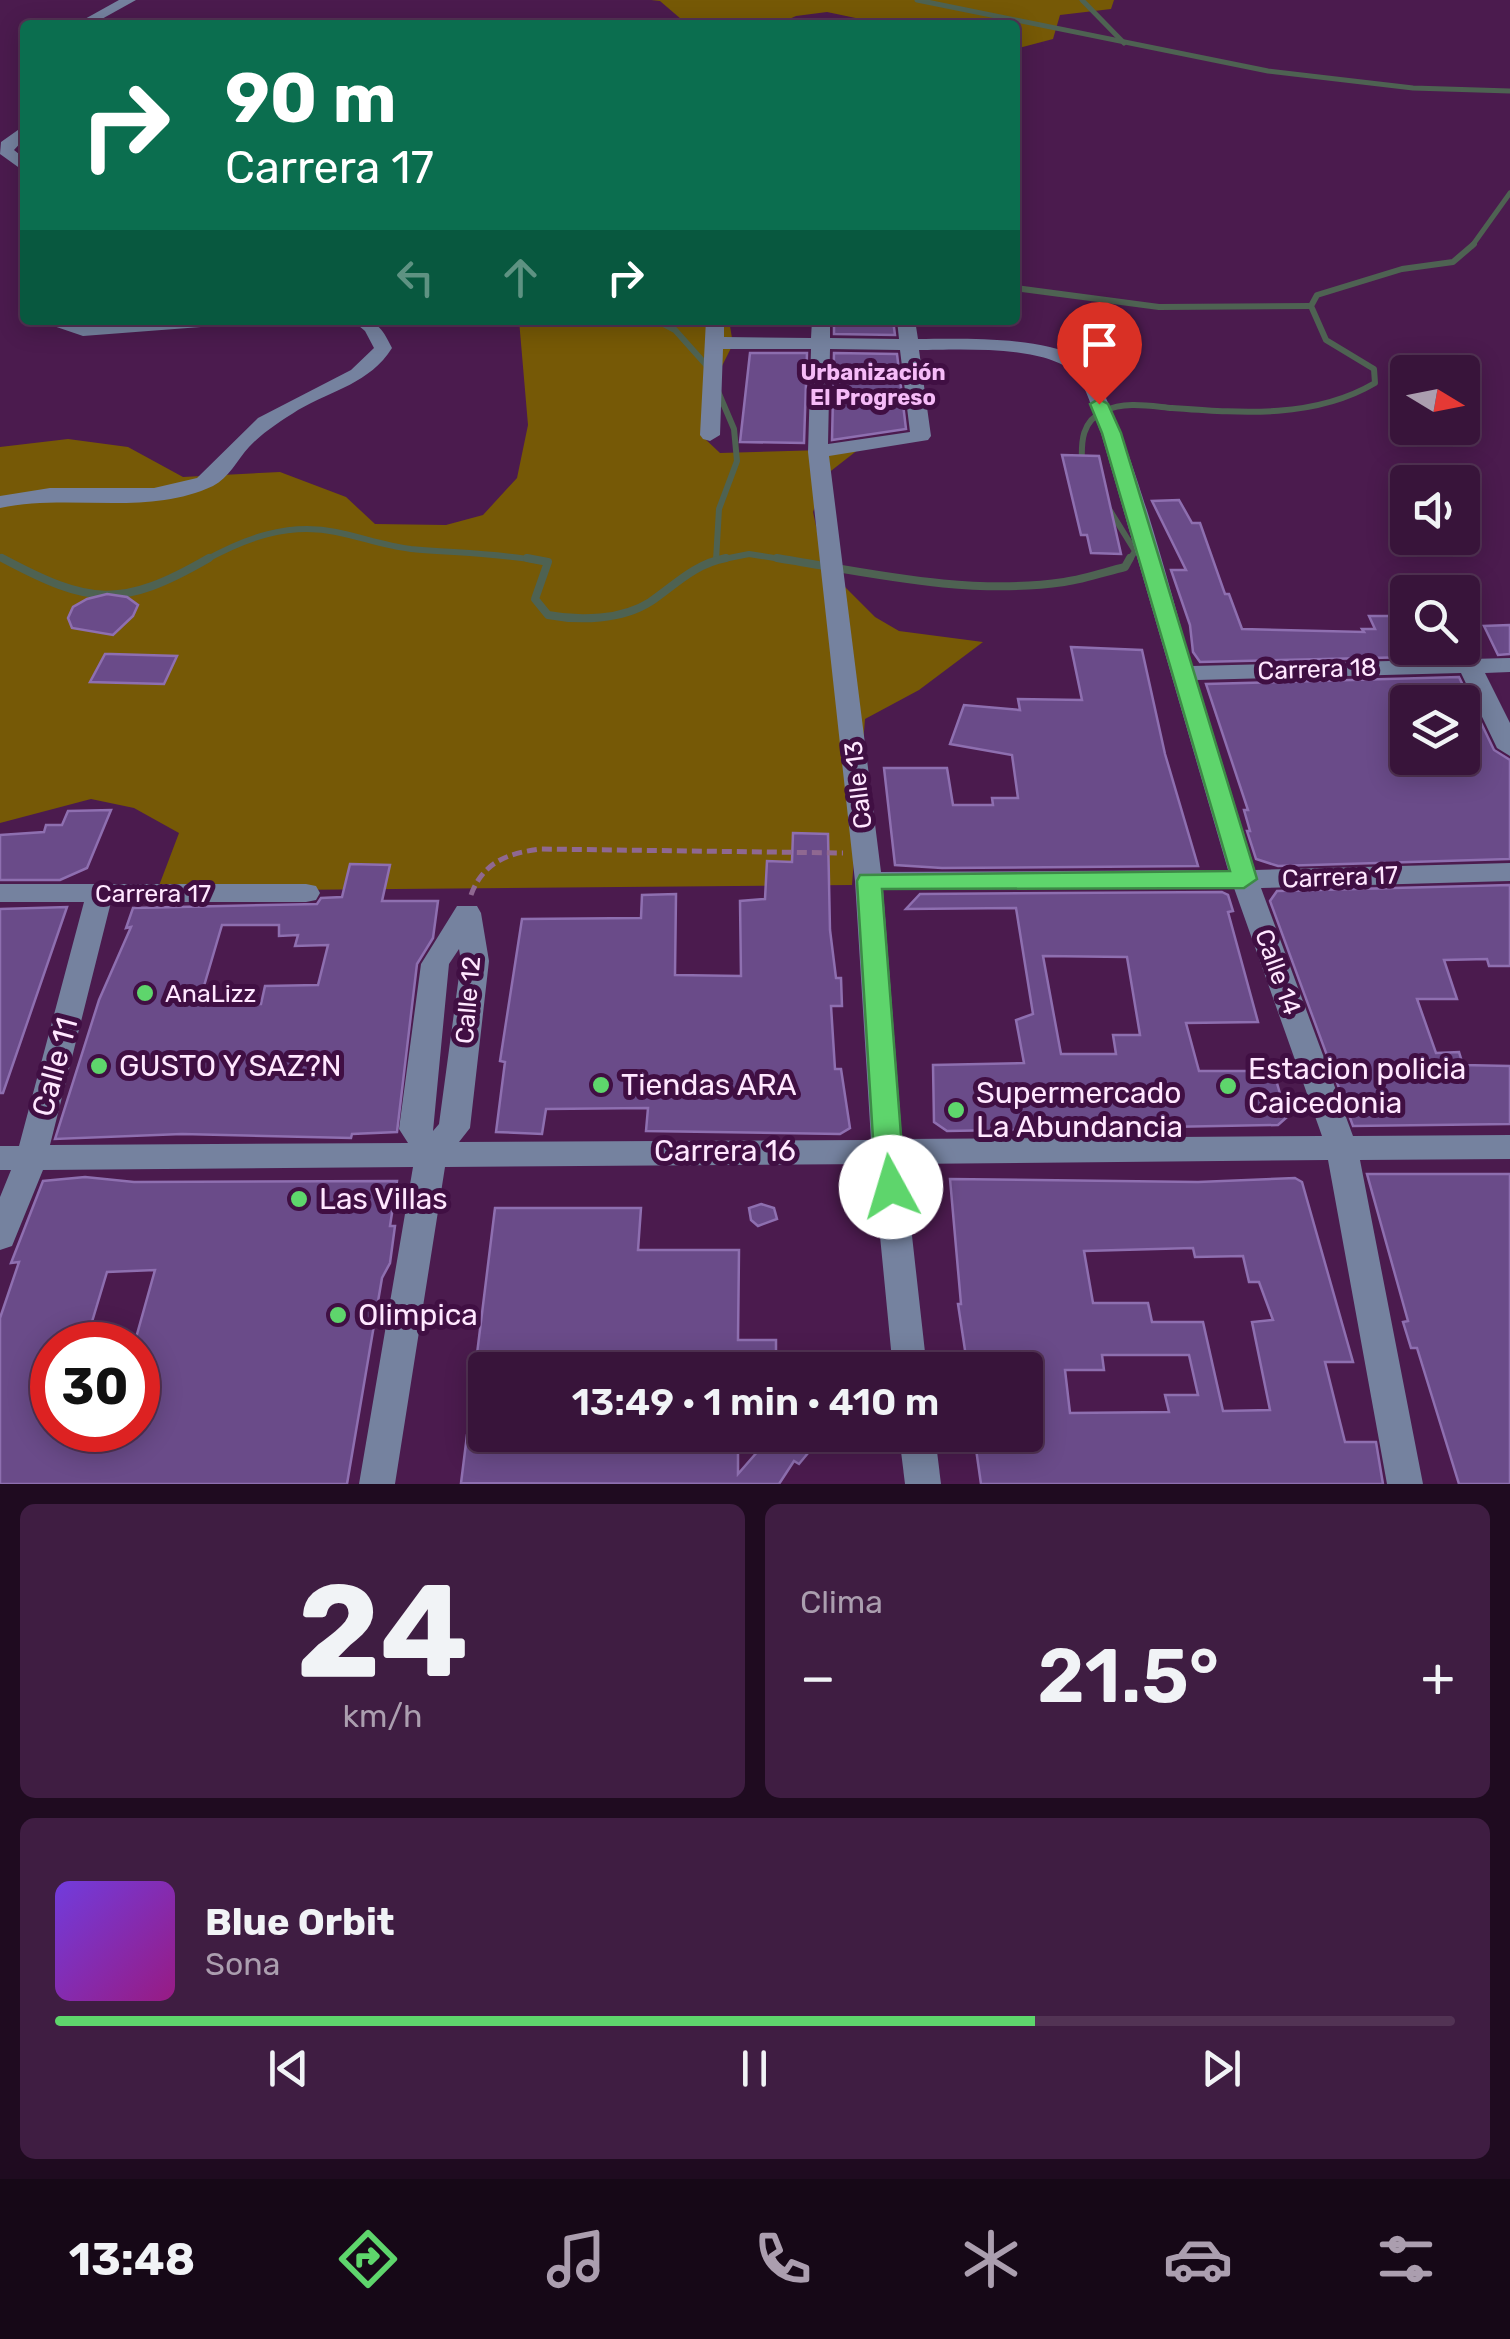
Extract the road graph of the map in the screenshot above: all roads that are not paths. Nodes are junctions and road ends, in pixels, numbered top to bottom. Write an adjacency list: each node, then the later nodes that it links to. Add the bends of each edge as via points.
1 (129, 0): 2 (street)
2 (91, 20)
3 (20, 134): 4 (street, via 6,152)
4 (20, 163)
5 (65, 325): 6 (street)
6 (149, 325)
7 (368, 325): 18 (street, via 383,348 375,364 264,423 216,476 200,484 144,494 28,493)
8 (714, 325): 12 (street)
9 (821, 325): 13 (street, Calle 13)
10 (906, 325): 14 (street)
11 (1004, 325): 15 (street)
12 (714, 343): 13 (street); 16 (street)
13 (822, 343): 14 (street); 17 (street, Calle 13)
14 (908, 344): 15 (street); 17 (street, via 921,436)
15 (1006, 345): 22 (street, Calle 14, via 1071,361 1087,375 1112,433)
16 (710, 436)
17 (818, 452): 24 (street, Calle 13)
18 (0, 502)
19 (1470, 665): 22 (street, Carrera 18); 23 (street)
20 (1480, 665): 21 (street, Carrera 18)
21 (1510, 665)
22 (1185, 673): 26 (street, Calle 14)
23 (1510, 748)
24 (867, 867): 26 (street, Carrera 17); 32 (street, Calle 13)
25 (1510, 872): 26 (street, Carrera 17)
26 (1244, 879): 33 (street, Calle 14)
27 (0, 893): 28 (street, Carrera 17)
28 (100, 893): 29 (street, Carrera 17); 35 (street, Calle 11)
29 (306, 894)
30 (467, 914): 34 (street, Calle 12, via 475,961 454,1128)
31 (1510, 1147): 33 (street, Carrera 16)
32 (887, 1150): 33 (street, Carrera 16); 34 (street, Carrera 16); 37 (street, Calle 13)
33 (1342, 1150): 41 (street, Calle 14)
34 (431, 1153): 35 (street, Carrera 16); 39 (street, Calle 12)
35 (16, 1159): 36 (street, Calle 11)
36 (0, 1237)
37 (908, 1352)
38 (920, 1452): 40 (street)
39 (377, 1484)
40 (923, 1484)
41 (1405, 1484)

